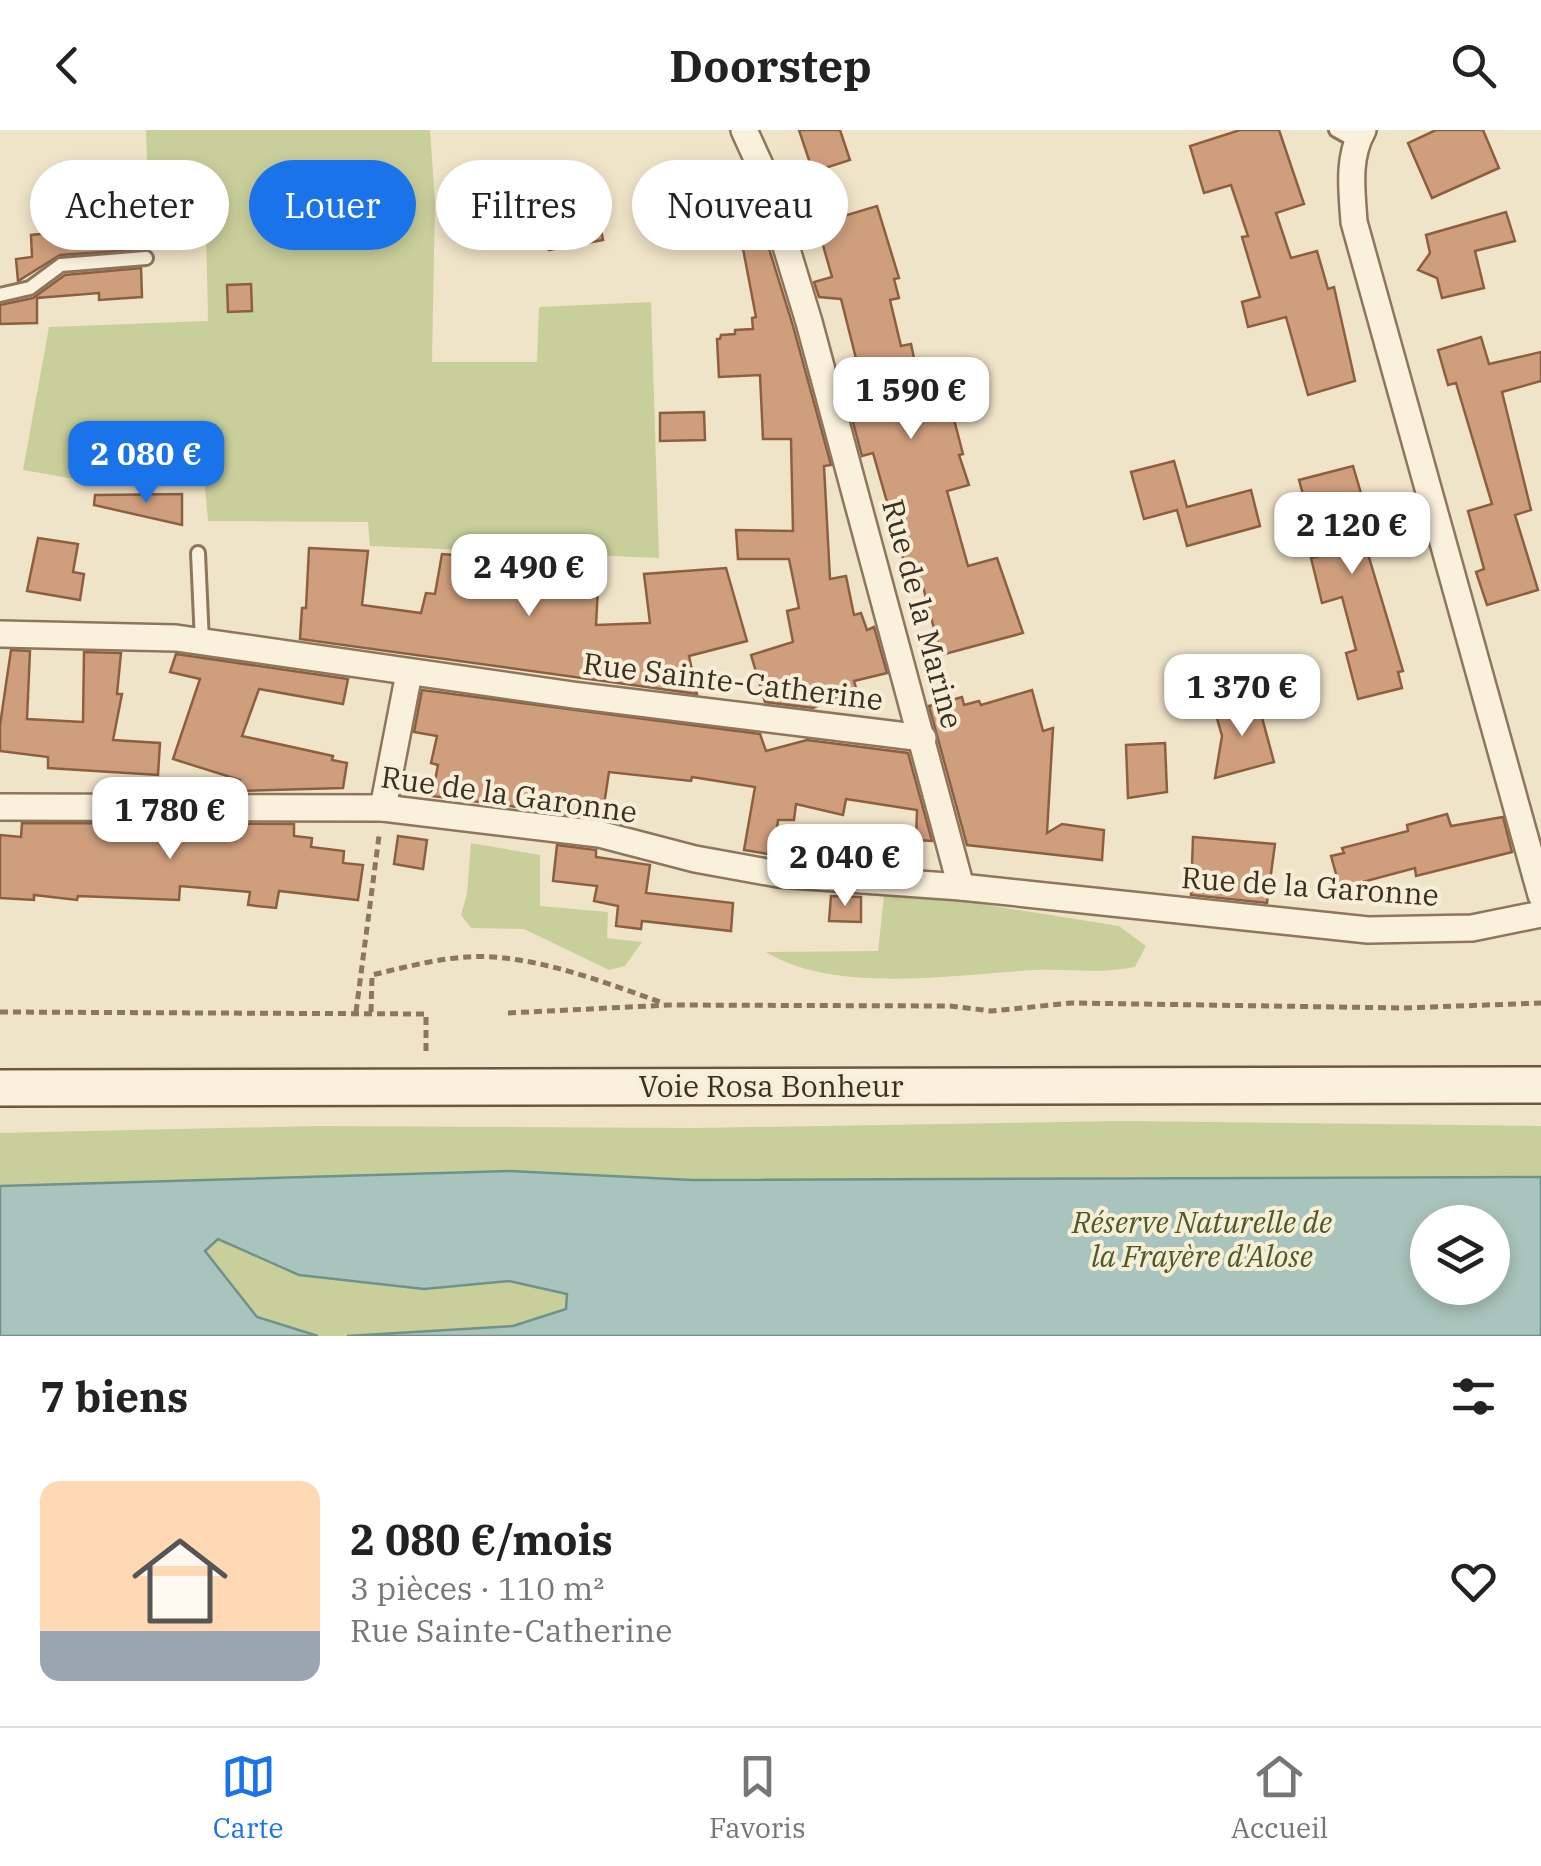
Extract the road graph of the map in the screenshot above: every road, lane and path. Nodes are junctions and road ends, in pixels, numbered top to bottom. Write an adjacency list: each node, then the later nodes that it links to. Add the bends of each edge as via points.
1 (744, 130): 9 (street, Rue de la Marine, via 809,322)
2 (1352, 134): 13 (street, via 1354,222)
3 (146, 258): 4 (lane, via 60,264 30,288)
4 (0, 294)
5 (198, 553): 7 (lane)
6 (0, 634): 7 (street, Rue Sainte-Catherine)
7 (202, 642): 8 (street, Rue Sainte-Catherine)
8 (409, 672): 9 (street, Rue Sainte-Catherine); 11 (street)
9 (923, 738): 12 (street, Rue de la Marine)
10 (0, 807): 11 (street, Rue de la Garonne)
11 (383, 808): 12 (street, Rue de la Garonne, via 599,834 778,874); 18 (path)
12 (961, 887): 14 (street, Rue de la Garonne, via 1368,930 1472,928)
13 (1541, 895)
14 (1541, 914)
15 (1541, 1003): 16 (path, via 1072,1003 991,1011)
16 (669, 1005): 19 (path, via 501,957 372,975); 20 (path)
17 (0, 1012): 18 (path)
18 (356, 1012): 19 (path)
19 (371, 1012): 21 (path, via 426,1014)
20 (508, 1013)
21 (426, 1058)
22 (1541, 1085): 23 (street, Voie Rosa Bonheur)
23 (0, 1088)

